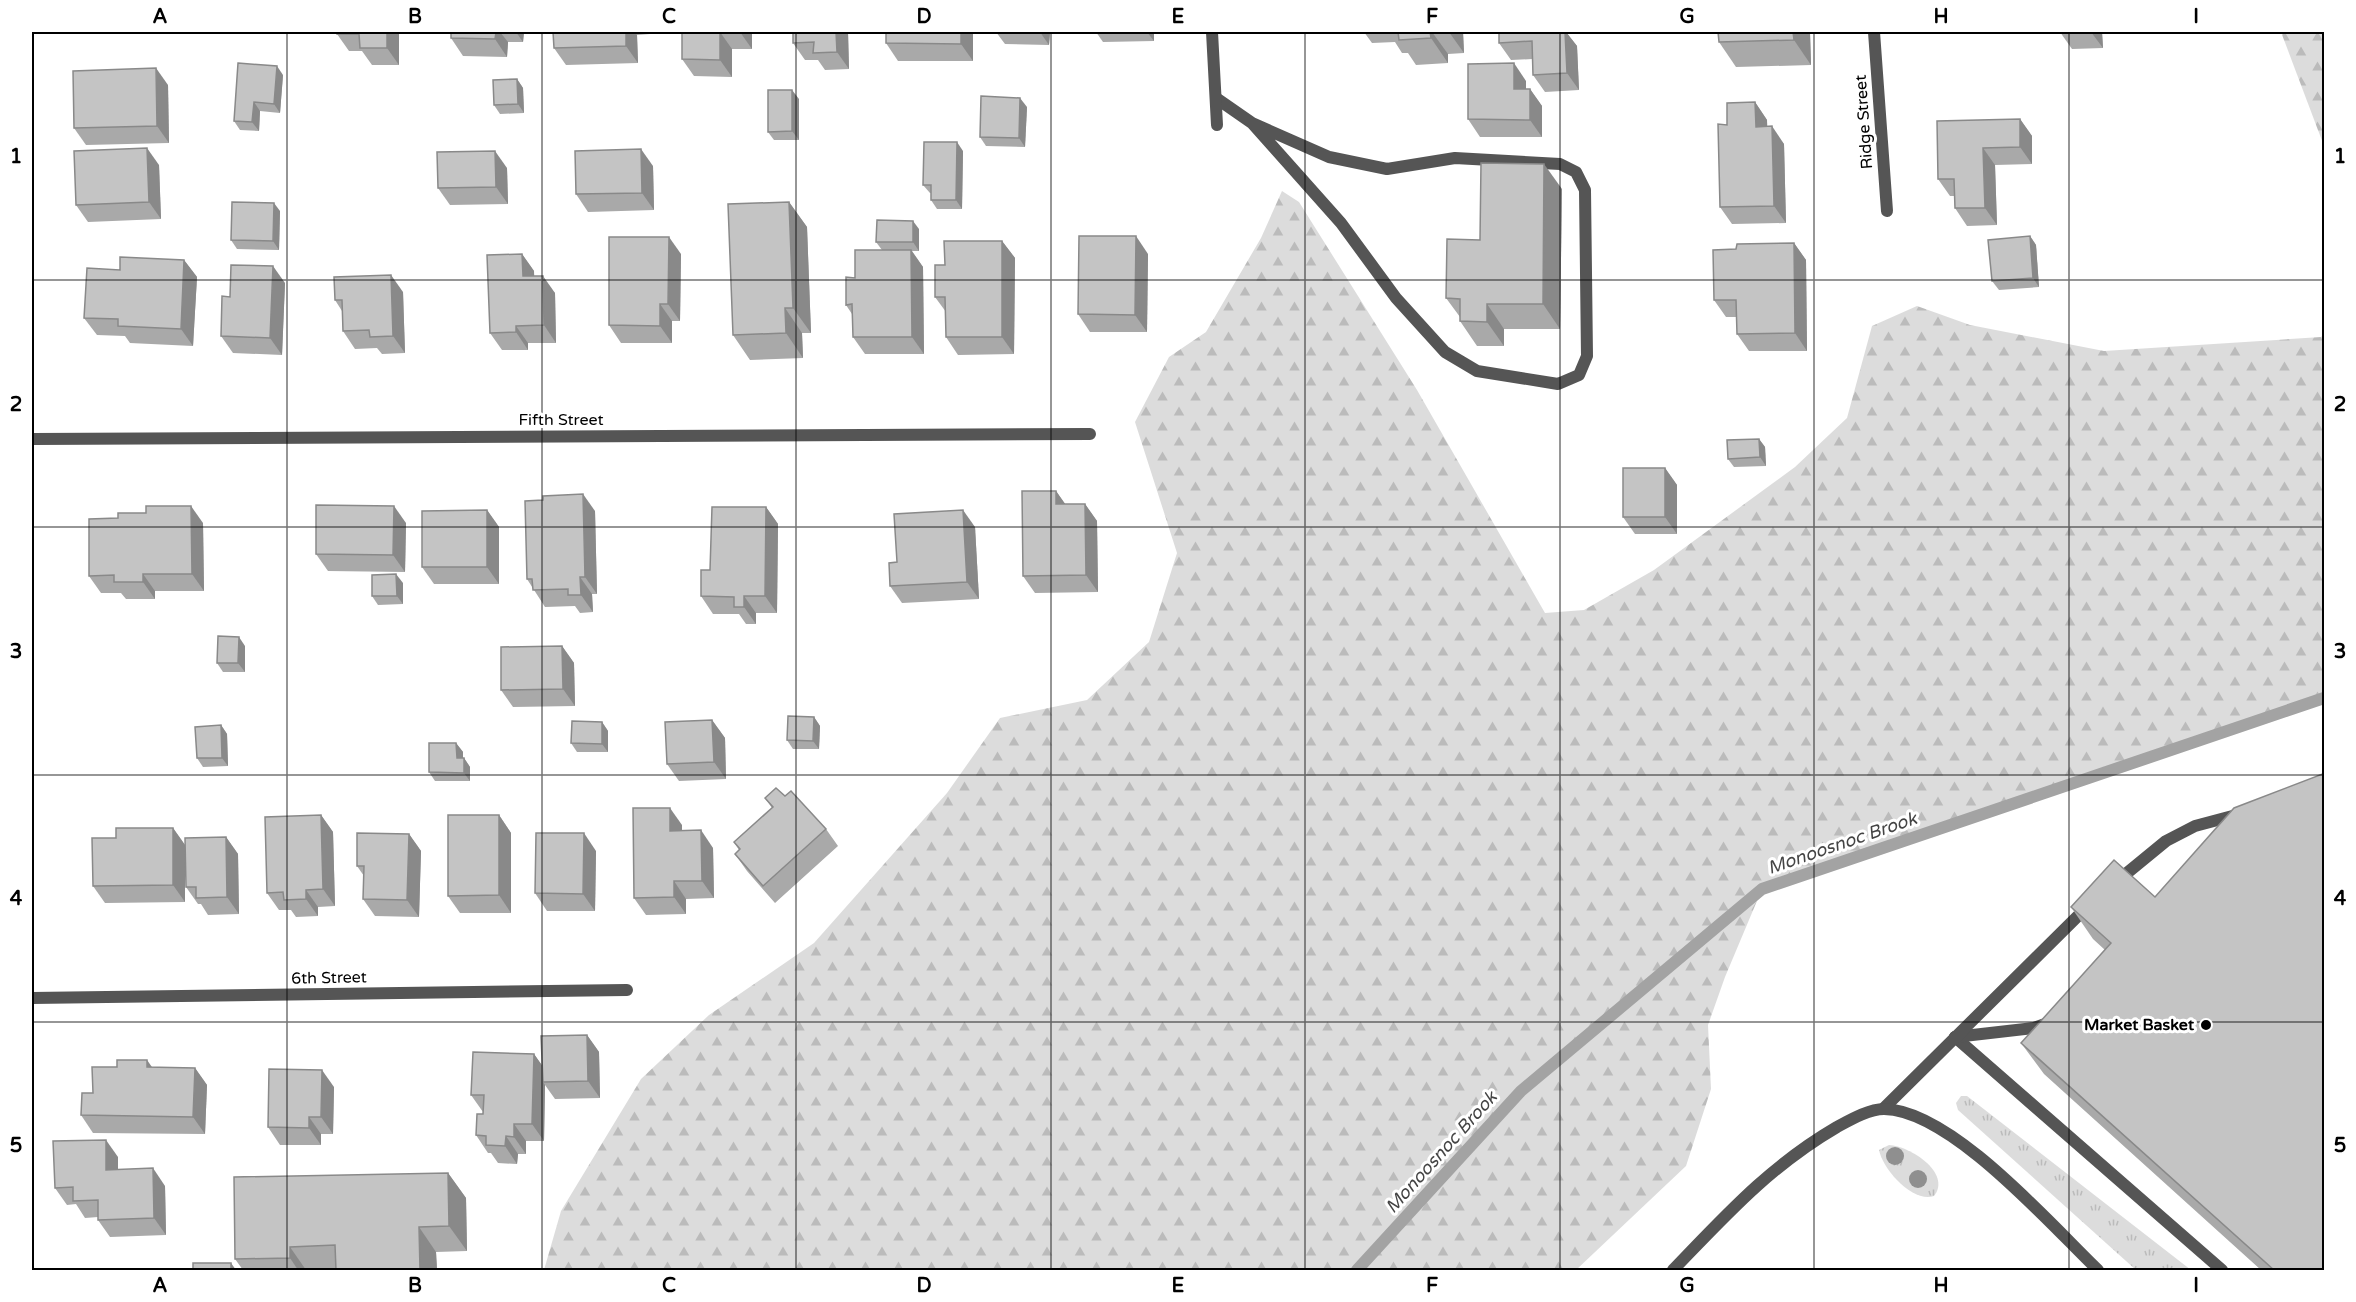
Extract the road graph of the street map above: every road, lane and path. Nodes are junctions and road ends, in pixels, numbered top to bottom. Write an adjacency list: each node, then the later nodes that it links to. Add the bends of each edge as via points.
1 (1212, 32): 3 (street)
2 (1874, 32): 6 (street, Ridge Street)
3 (1216, 98): 4 (street); 5 (street)
4 (1252, 123): 4 (street, via 1329,157 1387,170 1455,158 1560,164 1576,172 1585,190 1587,356 1579,375 1558,384 1477,371 1445,352 1396,298 1341,223)
5 (1217, 125)
6 (1887, 211)
7 (1090, 434): 8 (street, Fifth Street)
8 (32, 439)
9 (2248, 812): 10 (street)
10 (2235, 815): 11 (street); 15 (street, via 2195,826 2166,841 2103,893)
11 (2232, 828)
12 (627, 990): 13 (street, 6th Street)
13 (32, 998)
14 (2059, 1015): 15 (street, via 2034,1028)
15 (1955, 1037): 16 (street); 19 (street)
16 (1883, 1109): 17 (street, via 1852,1119 1779,1167 1750,1191); 18 (street, via 1941,1128 1974,1152)
17 (1674, 1270)
18 (2098, 1270)
19 (2222, 1270)

